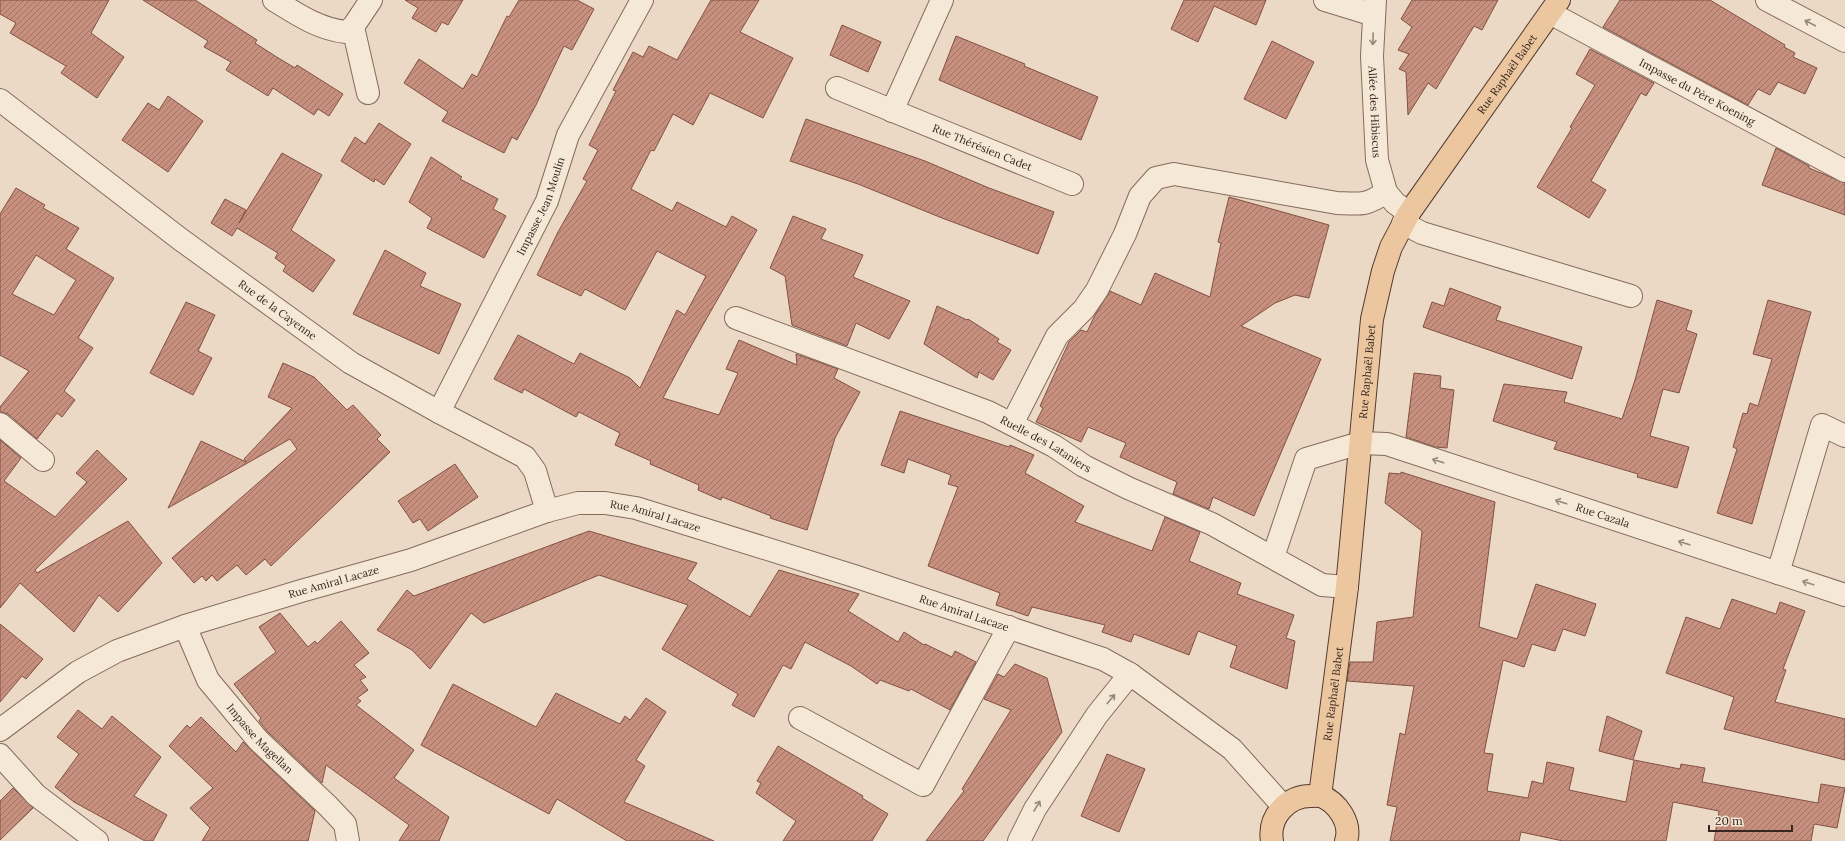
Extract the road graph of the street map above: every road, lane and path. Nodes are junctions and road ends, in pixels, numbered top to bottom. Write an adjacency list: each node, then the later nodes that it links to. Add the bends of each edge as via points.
1 (274, 0): 9 (street, via 308,21 330,30 346,32)
2 (371, 0): 9 (street)
3 (642, 0): 21 (street, Impasse Jean Moulin, via 568,135 547,201)
4 (942, 0): 14 (street)
5 (1325, 0): 8 (street)
6 (1768, 0): 10 (street, one-way to 6)
7 (1554, 6): 15 (street, Impasse du Père Koening); 18 (main road, Rue Raphaël Babet)
8 (1374, 8): 17 (street, Allée des Hibiscus, one-way to 17, via 1372,56 1377,160)
9 (353, 27): 12 (street)
10 (1845, 41)
11 (836, 88): 14 (street, Rue Thérésien Cadet)
12 (368, 93)
13 (0, 100): 21 (street, Rue de la Cayenne, via 180,239 351,363)
14 (892, 111): 16 (street, Rue Thérésien Cadet)
15 (1845, 171)
16 (1072, 184)
17 (1386, 192): 18 (street, Allée des Hibiscus); 23 (street, via 1372,202 1337,203 1174,174 1156,178 1140,196 1097,290 1084,309 1057,336)
18 (1406, 218): 19 (street, Allée des Hibiscus, via 1422,233); 25 (main road, Rue Raphaël Babet, via 1391,247 1372,320)
19 (1631, 296)
20 (736, 318): 23 (street, Ruelle des Lataniers, via 988,412)
21 (438, 412): 27 (street, Rue de la Cayenne, via 526,457 535,471)
22 (0, 424): 26 (street)
23 (1012, 424): 28 (street, Ruelle des Lataniers, via 1109,479 1212,524)
24 (1845, 436): 29 (street, via 1822,425)
25 (1360, 443): 28 (street, Rue Cazala, via 1306,459); 29 (street, Rue Cazala, one-way to 25, via 1387,444); 30 (main road, Rue Raphaël Babet)
26 (43, 460)
27 (547, 511): 32 (street, Rue Amiral Lacaze, via 411,560); 33 (street, Rue Amiral Lacaze, via 578,503 605,503 636,508)
28 (1272, 557): 30 (street, Ruelle des Lataniers, via 1322,585)
29 (1778, 573): 31 (street, Rue Cazala, one-way to 29)
30 (1347, 587): 38 (main road, Rue Raphaël Babet)
31 (1845, 595)
32 (185, 626): 36 (street, Rue Amiral Lacaze, via 117,651 78,672); 42 (street, Impasse Magellan, via 208,680 258,740 345,824)
33 (1009, 627): 34 (street, Rue Amiral Lacaze, via 1103,659); 35 (street, via 923,785)
34 (1130, 674): 39 (street, Rue Amiral Lacaze, via 1232,749); 43 (street, one-way to 34, via 1035,808 1083,735)
35 (800, 718)
36 (0, 730)
37 (0, 755): 41 (street, via 36,795)
38 (1320, 796): 39 (main road, via 1298,798); 44 (main road, via 1336,807 1343,816 1347,826)
39 (1283, 806): 40 (main road, via 1276,815)
40 (1271, 840)
41 (97, 841)
42 (348, 841)
43 (1019, 841)
44 (1346, 841)

